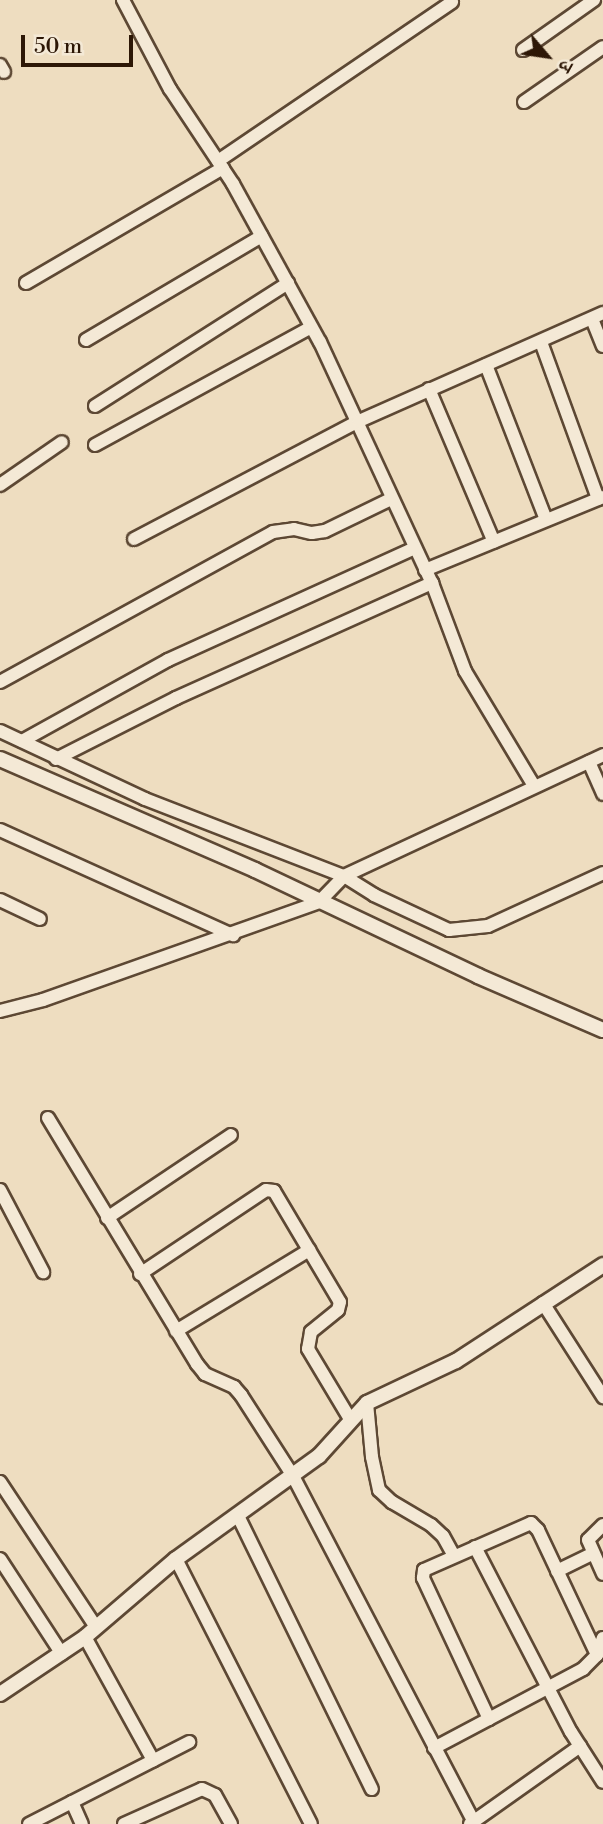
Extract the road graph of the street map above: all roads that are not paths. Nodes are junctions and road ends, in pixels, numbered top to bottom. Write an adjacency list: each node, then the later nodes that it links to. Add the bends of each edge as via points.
1 (123, 0): 7 (street, via 170,89)
2 (594, 0): 5 (street)
3 (452, 2): 7 (street)
4 (603, 47): 6 (street)
5 (523, 50)
6 (524, 102)
7 (220, 164): 8 (street); 9 (street)
8 (262, 236): 10 (street); 13 (street)
9 (26, 283)
10 (288, 283): 12 (street); 18 (street)
11 (597, 316): 14 (street); 15 (street)
12 (311, 327): 19 (street); 21 (street)
13 (86, 340)
14 (541, 342): 16 (street); 23 (street)
15 (603, 346)
16 (486, 365): 17 (street); 25 (street)
17 (429, 390): 19 (street); 27 (street)
18 (95, 406)
19 (359, 421): 24 (street); 26 (street)
20 (62, 442): 22 (street)
21 (95, 445)
22 (0, 485)
23 (601, 498): 25 (street)
24 (391, 499): 28 (street); 31 (street, via 325,531 273,531)
25 (546, 520): 27 (street)
26 (134, 539)
27 (494, 542): 29 (street)
28 (415, 548): 29 (street); 33 (street, via 168,660)
29 (425, 570): 30 (street)
30 (432, 583): 36 (street, via 176,698); 38 (street, via 466,671)
31 (0, 682)
32 (0, 731): 33 (street)
33 (22, 741): 36 (street)
34 (603, 755): 37 (street)
35 (0, 759): 42 (street, via 222,855)
36 (56, 759): 42 (street)
37 (589, 761): 38 (street); 39 (street)
38 (534, 786): 42 (street)
39 (603, 794)
40 (0, 830): 45 (street)
41 (603, 873): 42 (street, via 488,926 460,931 435,925 374,895)
42 (332, 889): 45 (street); 47 (street, via 478,976)
43 (0, 900): 44 (street)
44 (40, 919)
45 (233, 934): 46 (street)
46 (0, 1011)
47 (603, 1030)
48 (48, 1118): 51 (street)
49 (231, 1135): 51 (street)
50 (0, 1190): 54 (street)
51 (107, 1218): 55 (street)
52 (309, 1250): 55 (street, via 270,1189); 57 (street); 60 (street, via 340,1303 338,1310 311,1332 308,1349)
53 (603, 1265): 56 (street)
54 (43, 1272)
55 (140, 1274): 57 (street)
56 (543, 1303): 58 (street); 59 (street, via 456,1361)
57 (176, 1331): 61 (street, via 205,1374 241,1395)
58 (603, 1397)
59 (367, 1403): 60 (street); 67 (street, via 379,1490 392,1503 431,1525)
60 (350, 1419): 61 (street, via 331,1445)
61 (293, 1476): 63 (street); 81 (street)
62 (0, 1482): 72 (street)
63 (238, 1516): 69 (street); 84 (street)
64 (603, 1525): 66 (street, via 588,1540)
65 (475, 1547): 67 (street); 70 (street, via 531,1523); 76 (street)
66 (592, 1554): 70 (street); 71 (street)
67 (454, 1556): 78 (street, via 424,1570 422,1578)
68 (0, 1559): 74 (street)
69 (176, 1559): 72 (street); 91 (street)
70 (557, 1571): 75 (street)
71 (603, 1574)
72 (91, 1632): 74 (street); 82 (street)
73 (603, 1638): 75 (street)
74 (62, 1654): 77 (street)
75 (597, 1654): 76 (street, via 583,1669)
76 (549, 1688): 78 (street); 80 (street)
77 (1, 1691)
78 (489, 1719): 81 (street)
79 (189, 1742): 82 (street)
80 (580, 1746): 83 (street); 86 (street)
81 (434, 1748): 86 (street)
82 (153, 1760): 85 (street)
83 (603, 1782)
84 (372, 1789)
85 (72, 1802): 87 (street); 88 (street)
86 (472, 1823)
87 (29, 1824)
88 (82, 1824)
89 (124, 1824): 90 (street, via 202,1789 215,1795)
90 (231, 1824)
91 (311, 1824)

